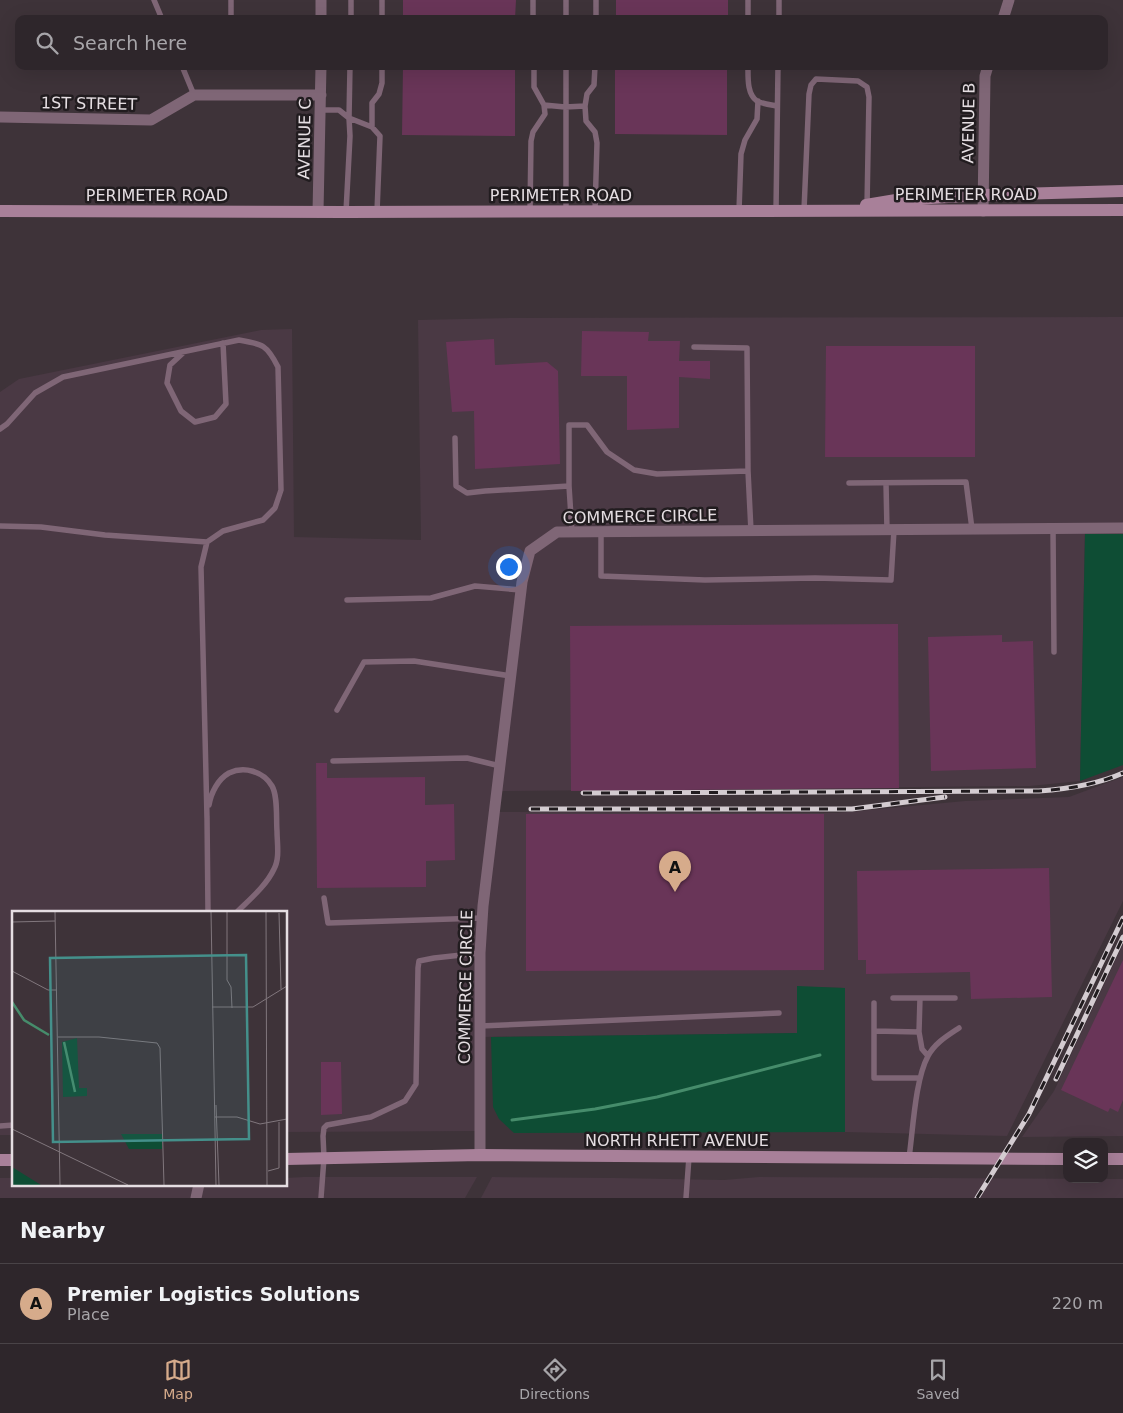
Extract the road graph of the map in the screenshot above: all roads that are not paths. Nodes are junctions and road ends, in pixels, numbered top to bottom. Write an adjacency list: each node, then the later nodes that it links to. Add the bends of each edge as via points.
1 (154, 0): 12 (lane)
2 (231, 0): 13 (lane)
3 (321, 0): 14 (street)
4 (351, 0): 15 (lane)
5 (382, 0): 16 (lane)
6 (533, 0): 17 (lane)
7 (566, 0): 18 (lane)
8 (596, 0): 19 (lane)
9 (748, 0): 20 (lane)
10 (779, 0): 21 (lane)
11 (1009, 0): 22 (street)
12 (160, 15)
13 (231, 15)
14 (321, 15)
15 (350, 15)
16 (382, 15)
17 (533, 15)
18 (566, 15)
19 (596, 15)
20 (748, 15)
21 (779, 15)
22 (1004, 15)
23 (184, 70): 33 (lane)
24 (321, 70): 34 (street, AVENUE C)
25 (350, 70): 42 (lane)
26 (382, 70): 43 (lane, via 379,94 372,103)
27 (534, 70): 36 (lane, via 534,86)
28 (566, 70): 39 (lane)
29 (595, 70): 37 (lane, via 594,85 587,94)
30 (748, 70): 35 (lane, via 751,93)
31 (778, 70): 38 (lane)
32 (987, 70): 45 (street, AVENUE B)
33 (194, 95): 34 (street, 1ST STREET); 41 (street, 1ST STREET, via 150,120)
34 (321, 95): 40 (street, AVENUE C)
35 (758, 101): 38 (lane); 50 (lane, via 757,119 741,154)
36 (544, 105): 39 (lane); 56 (lane, via 545,114 531,141)
37 (585, 106): 39 (lane); 58 (lane, via 586,121 596,132)
38 (778, 106): 51 (lane)
39 (565, 107): 57 (lane)
40 (320, 110): 42 (lane, via 339,110); 53 (street, AVENUE C)
41 (0, 117)
42 (348, 118): 43 (lane); 54 (lane)
43 (372, 127): 55 (lane, via 380,136)
44 (1123, 191): 45 (street)
45 (983, 195): 46 (street, via 896,200); 47 (street, AVENUE B)
46 (867, 208): 47 (street, PERIMETER ROAD); 52 (street, PERIMETER ROAD); 52 (lane, via 867,86 858,81 816,79 810,94)
47 (984, 210): 48 (street, PERIMETER ROAD)
48 (1123, 210)
49 (0, 211): 53 (street, PERIMETER ROAD)
50 (739, 211): 51 (street, PERIMETER ROAD); 58 (street, PERIMETER ROAD)
51 (776, 211): 52 (street, PERIMETER ROAD)
52 (804, 211)
53 (318, 212): 54 (street, PERIMETER ROAD)
54 (346, 212): 55 (street, PERIMETER ROAD)
55 (377, 212): 56 (street, PERIMETER ROAD)
56 (530, 212): 57 (street, PERIMETER ROAD)
57 (566, 212): 58 (street, PERIMETER ROAD)
58 (595, 212)
59 (223, 343): 61 (lane); 61 (lane, via 226,404 214,417 196,422 181,411 167,383 170,365); 76 (lane, via 239,340 258,343 270,352 278,367 282,490 275,508 262,520 223,531)
60 (694, 347): 64 (lane, via 746,348)
61 (184, 352): 62 (lane, via 63,377 35,393)
62 (0, 429)
63 (455, 438): 67 (lane, via 456,486 467,493)
64 (748, 471): 67 (lane, via 657,474 634,470 607,452 587,425 569,425); 73 (lane)
65 (849, 483): 66 (lane)
66 (886, 483): 70 (lane, via 966,482); 72 (lane)
67 (569, 486): 74 (lane)
68 (0, 526): 76 (lane)
69 (1123, 528): 71 (street, COMMERCE CIRCLE)
70 (972, 529): 71 (street, COMMERCE CIRCLE); 72 (street, COMMERCE CIRCLE)
71 (1053, 529): 79 (lane)
72 (891, 530): 73 (street, COMMERCE CIRCLE); 75 (lane, via 891,580 706,580 601,576)
73 (751, 531): 75 (street, COMMERCE CIRCLE)
74 (572, 532): 75 (street, COMMERCE CIRCLE); 77 (street, COMMERCE CIRCLE, via 558,532 530,551)
75 (601, 532)
76 (207, 542): 84 (lane, via 201,567)
77 (521, 590): 78 (lane, via 475,586 431,598); 80 (street, COMMERCE CIRCLE)
78 (347, 600)
79 (1054, 652)
80 (511, 676): 81 (lane, via 414,661 364,662); 83 (street, COMMERCE CIRCLE)
81 (337, 710)
82 (333, 761): 83 (lane, via 467,758)
83 (500, 766): 88 (street, COMMERCE CIRCLE)
84 (207, 818): 86 (lane); 87 (lane, via 210,799 218,783 228,774 255,771 274,788 277,860 265,883)
85 (324, 898): 88 (lane, via 328,923)
86 (208, 911)
87 (238, 911)
88 (482, 918): 89 (street, COMMERCE CIRCLE)
89 (480, 953): 95 (street, COMMERCE CIRCLE); 103 (lane, via 419,961 416,1084 405,1101 371,1117 327,1125 323,1136)
90 (893, 998): 91 (lane)
91 (920, 998): 92 (lane); 98 (lane)
92 (955, 998)
93 (874, 1004): 97 (lane)
94 (779, 1013): 95 (lane)
95 (480, 1026): 101 (street, COMMERCE CIRCLE)
96 (959, 1028): 99 (lane, via 939,1041)
97 (874, 1031): 98 (lane); 100 (lane, via 874,1078)
98 (919, 1032): 99 (lane, via 922,1049)
99 (928, 1056): 100 (lane)
100 (919, 1078): 104 (lane)
101 (480, 1155): 102 (street, NORTH RHETT AVENUE); 103 (street, NORTH RHETT AVENUE)
102 (690, 1157): 104 (street, NORTH RHETT AVENUE); 110 (lane)
103 (324, 1158): 105 (street, NORTH RHETT AVENUE); 109 (lane)
104 (910, 1158): 106 (street, NORTH RHETT AVENUE)
105 (288, 1159)
106 (1063, 1159)
107 (1108, 1159): 108 (street)
108 (1123, 1159)
109 (321, 1198)
110 (686, 1198)

